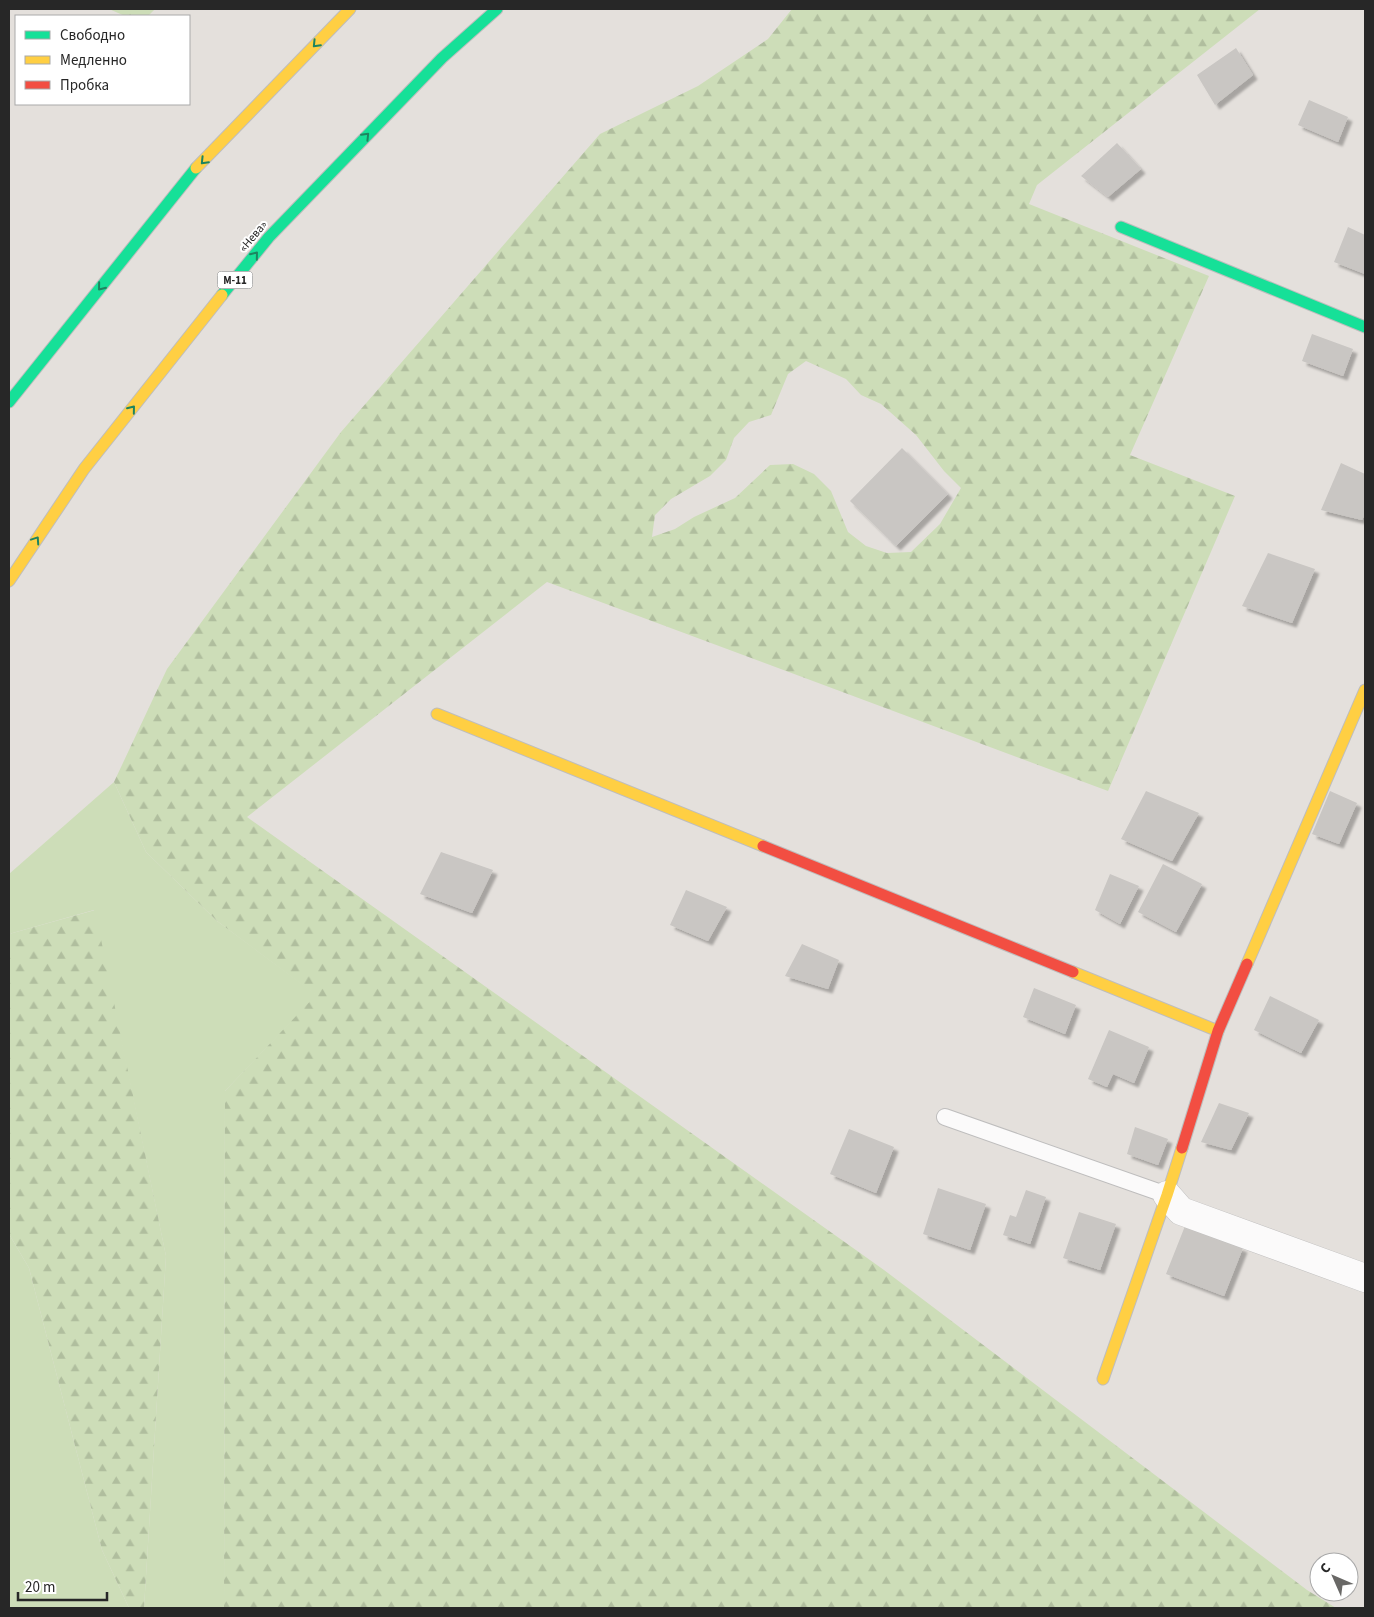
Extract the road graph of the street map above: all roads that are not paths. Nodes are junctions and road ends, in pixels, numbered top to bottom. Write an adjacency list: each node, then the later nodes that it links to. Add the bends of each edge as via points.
1 (350, 9): 5 (main road, one-way to 5, via 190,174)
2 (497, 9): 6 (main road, «Нева» / М-11, one-way to 2, via 84,469 269,237 442,58)
3 (1121, 227): 4 (main road)
4 (1365, 327)
5 (9, 402)
6 (9, 580)
7 (1365, 690): 9 (main road)
8 (437, 714): 9 (main road)
9 (1218, 1031): 11 (main road)
10 (945, 1117): 11 (lane)
11 (1167, 1195): 12 (street, via 1181,1211); 13 (main road)
12 (1365, 1278)
13 (1103, 1379)

